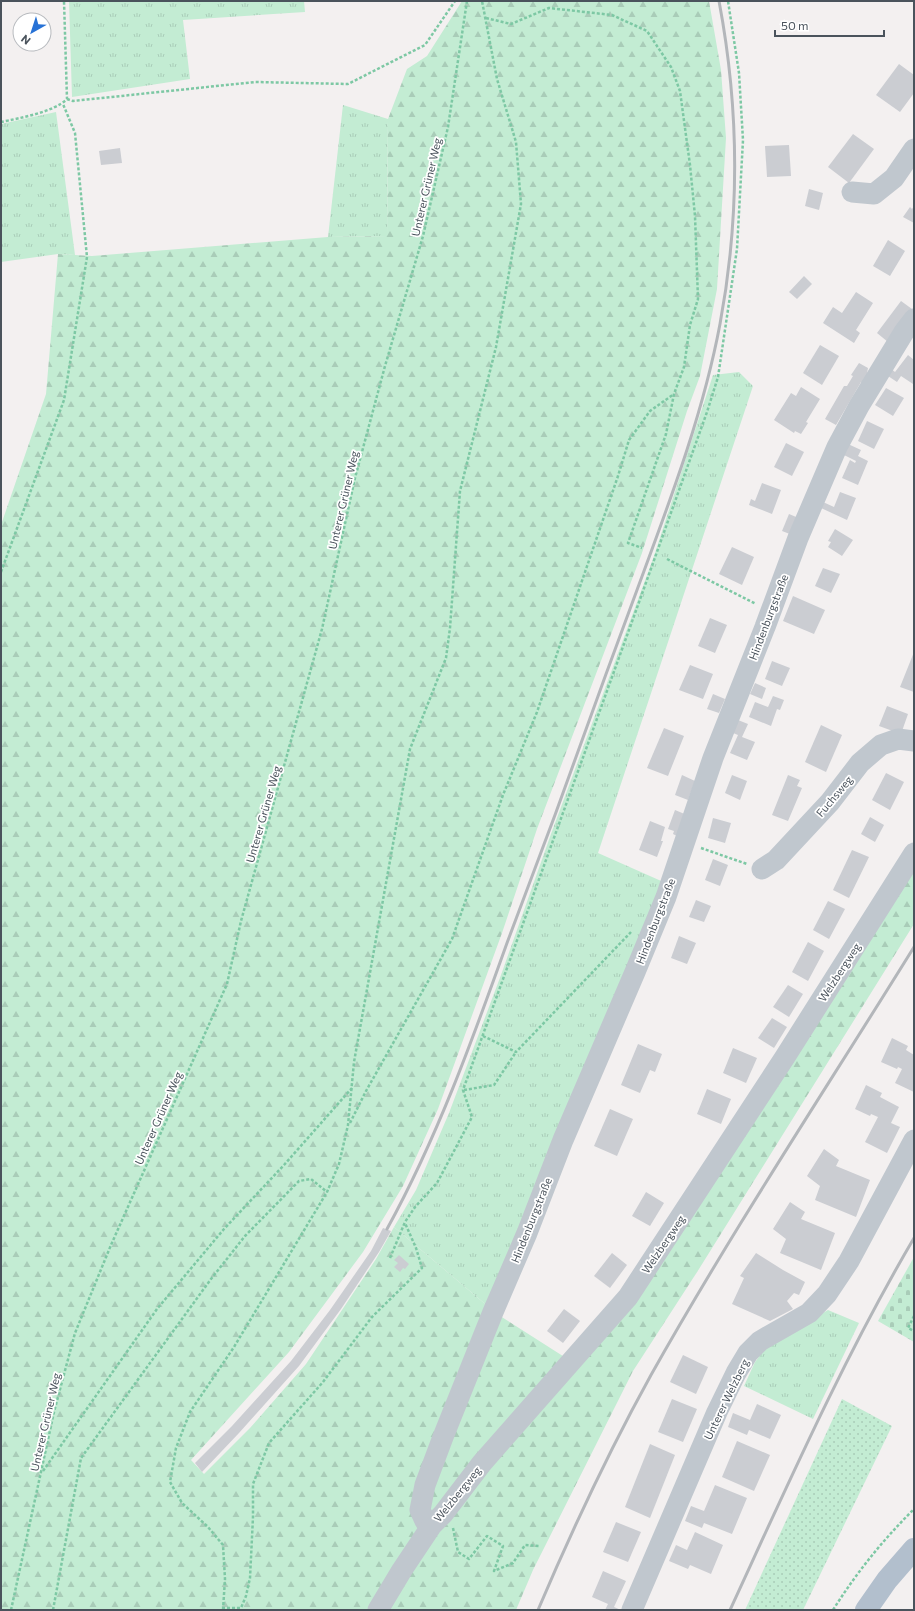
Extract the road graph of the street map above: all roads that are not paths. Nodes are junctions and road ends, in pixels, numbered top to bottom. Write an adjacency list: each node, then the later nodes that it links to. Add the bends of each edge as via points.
1 (914, 149): 2 (street, via 894,178 874,194)
2 (852, 192)
3 (914, 319): 8 (street, Hindenburgstraße, via 858,406 837,447 798,538 712,758 666,897 563,1140 425,1485 420,1510 425,1521)
4 (914, 741): 6 (street, Fuchsweg, via 898,739 881,745 860,763 830,802 776,860)
5 (914, 853): 8 (street, Welzbergweg, via 628,1298 482,1463)
6 (762, 869)
7 (914, 1140): 11 (street, Unterer Welzberg, via 849,1261 827,1294 809,1313 760,1341 740,1366 717,1412)
8 (442, 1514): 10 (street, Welzbergweg, via 402,1570)
9 (914, 1549): 12 (main road, via 887,1580)
10 (378, 1610)
11 (632, 1610)
12 (866, 1610)

